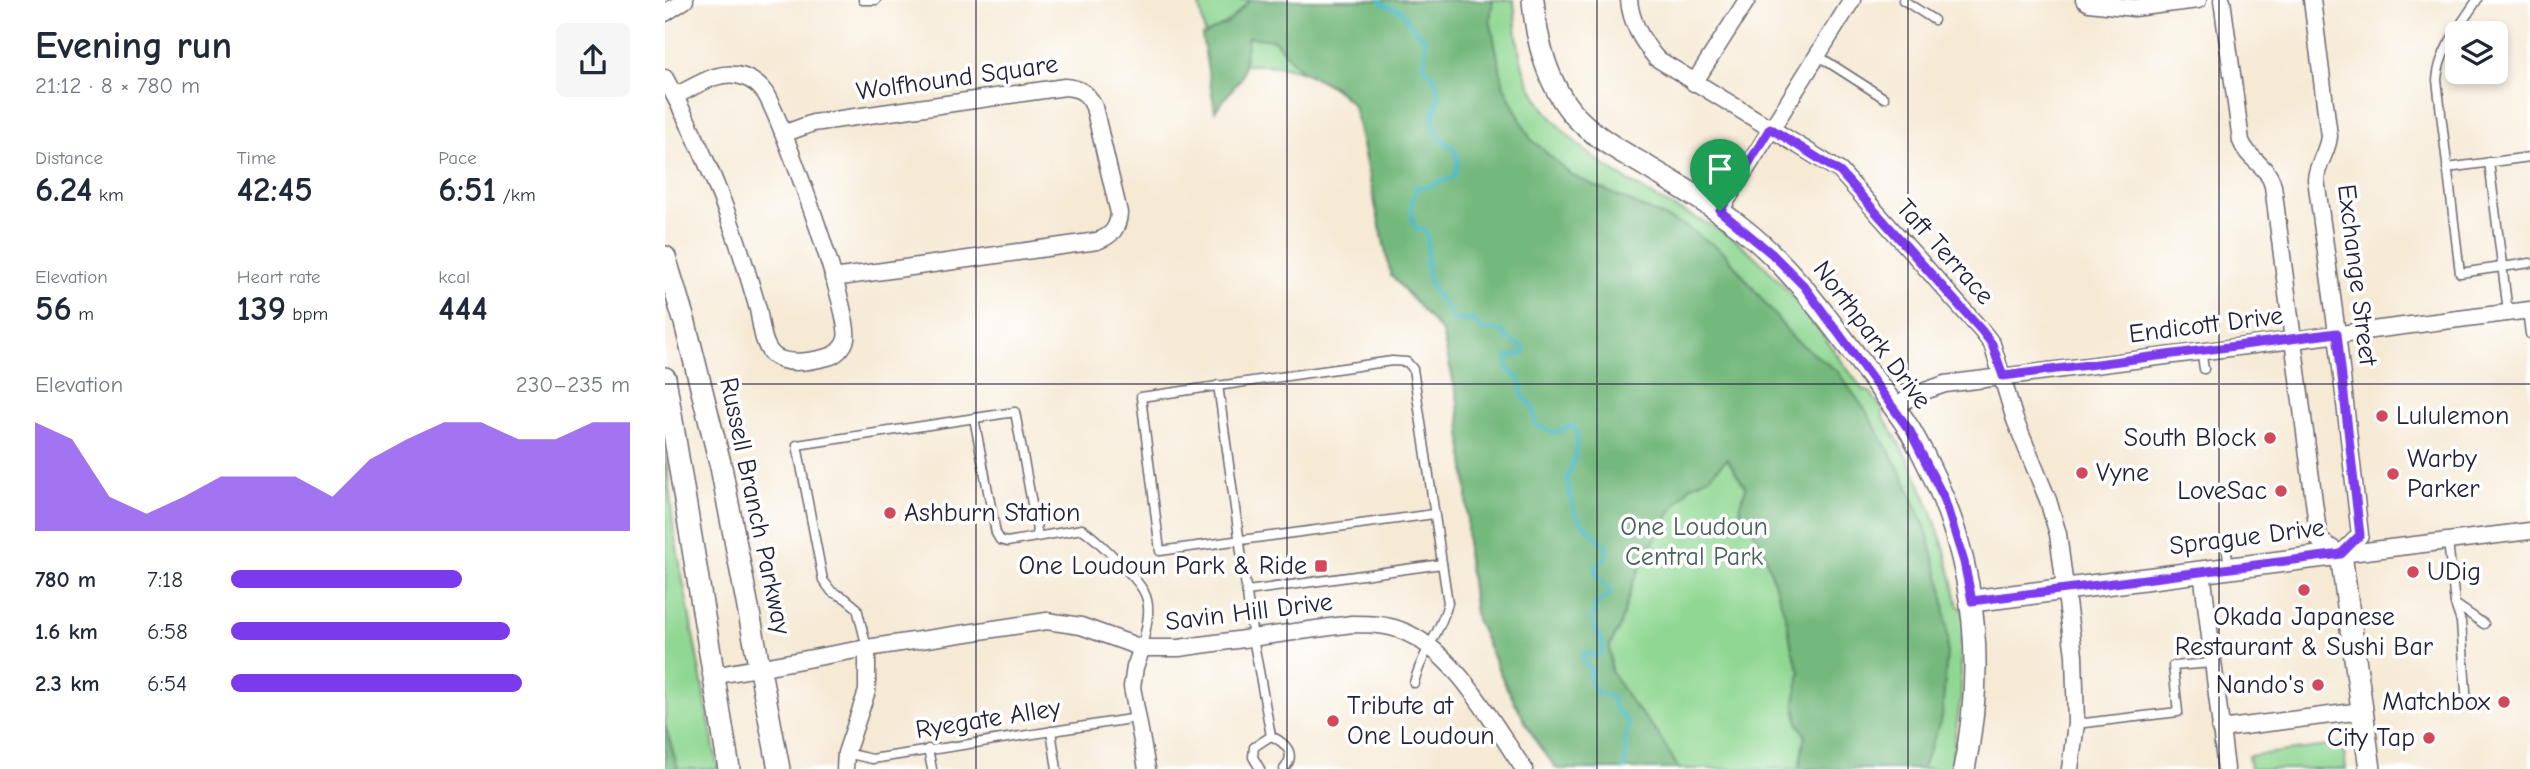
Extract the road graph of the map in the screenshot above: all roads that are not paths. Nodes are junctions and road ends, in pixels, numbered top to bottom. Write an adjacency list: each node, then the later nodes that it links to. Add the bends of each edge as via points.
1 (685, 0): 14 (street)
2 (863, 0): 3 (lane)
3 (876, 0)
4 (1533, 0): 26 (street, Northpark Drive, via 1538,39 1553,84 1576,117 1612,146)
5 (1629, 0): 18 (street, Taft Terrace, via 1631,17 1646,47)
6 (1747, 0): 18 (street)
7 (1852, 0): 16 (street)
8 (1903, 0): 15 (lane)
9 (2084, 0): 10 (street, via 2134,8)
10 (2198, 0)
11 (2222, 0): 35 (street, via 2241,141 2244,150 2267,170 2273,186)
12 (2312, 0): 33 (street, Exchange Street, via 2329,135 2316,179)
13 (2477, 0): 25 (lane, via 2438,65)
14 (665, 13)
15 (1934, 20)
16 (1817, 55): 20 (lane); 21 (street)
17 (665, 78): 19 (street)
18 (1694, 83): 21 (street, Taft Terrace)
19 (675, 96): 22 (street, via 715,76 744,76 765,94); 30 (street, via 725,206 767,346 775,356 790,362 829,357 840,350 847,330)
20 (1884, 98)
21 (1770, 128): 26 (street); 38 (street, Taft Terrace, via 1840,172 1982,331 1992,344)
22 (783, 134): 30 (street); 30 (street, Wolfhound Square, via 813,123 1065,87 1085,93 1094,107 1119,213 1109,236)
23 (2530, 157): 24 (lane)
24 (2489, 162): 25 (lane); 29 (lane)
25 (2447, 167): 29 (lane, via 2460,273)
26 (1720, 211): 41 (street, Northpark Drive, via 1804,286)
27 (665, 257): 61 (street, Russell Branch Parkway, via 721,467)
28 (2530, 263): 29 (lane)
29 (2501, 267): 32 (lane)
30 (833, 278)
31 (2529, 310): 32 (street, Endicott Drive); 34 (lane)
32 (2508, 313): 33 (street, Endicott Drive)
33 (2337, 333): 35 (street, Endicott Drive); 48 (street, Exchange Street, via 2360,535)
34 (2530, 334)
35 (2293, 339): 36 (street, Endicott Drive); 48 (street, via 2319,540)
36 (2201, 350): 37 (lane); 38 (street, Endicott Drive)
37 (2204, 369)
38 (2003, 376): 41 (street, Endicott Drive, via 1931,388); 51 (street, Taft Terrace, via 2058,534)
39 (665, 377): 62 (street)
40 (1218, 386): 43 (lane, via 1407,362 1413,369); 46 (lane); 46 (lane, via 1141,397 1160,551)
41 (1895, 408): 53 (street, Northpark Drive, via 1944,498)
42 (974, 418): 45 (lane, via 996,533 1007,542); 45 (lane, via 1015,412); 58 (lane, via 797,445 823,580 832,592 857,608)
43 (1434, 514): 46 (lane); 49 (lane)
44 (2530, 531): 47 (street, Sprague Drive)
45 (1038, 536): 59 (lane, via 1082,529 1095,537 1145,592 1147,621)
46 (1240, 541): 52 (lane)
47 (2448, 541): 48 (street, Sprague Drive); 54 (lane)
48 (2341, 554): 50 (street, Sprague Drive, via 2228,560); 65 (street)
49 (1442, 564): 52 (lane); 57 (lane, via 1448,603)
50 (2202, 571): 51 (street, Sprague Drive); 60 (street)
51 (2065, 589): 53 (street, Sprague Drive); 67 (street, Taft Terrace, via 2074,655)
52 (1247, 591): 56 (lane)
53 (1972, 601): 82 (street, Northpark Drive, via 1974,717)
54 (2455, 604): 55 (lane); 64 (lane, via 2461,622)
55 (2484, 624)
56 (1253, 638): 57 (street, Savin Hill Drive, via 1352,624 1377,625 1399,629); 59 (street, Savin Hill Drive); 70 (lane)
57 (1431, 646): 63 (lane, via 1419,663); 81 (street, Savin Hill Drive, via 1460,676)
58 (867, 648): 59 (street, Savin Hill Drive, via 1047,621 1081,626); 61 (street, Savin Hill Drive); 72 (street, via 867,691)
59 (1142, 648): 66 (street, via 1132,687)
60 (2213, 663): 67 (lane, via 2173,666 2178,712); 68 (street)
61 (761, 668): 62 (street, Savin Hill Drive); 75 (street, Russell Branch Parkway)
62 (713, 676): 74 (street)
63 (1414, 683)
64 (2467, 705)
65 (2362, 711): 68 (street); 84 (street)
66 (1137, 718): 69 (lane, Ryegate Alley); 78 (street)
67 (2076, 724): 73 (street, Taft Terrace)
68 (2220, 729): 83 (street)
69 (1051, 731): 71 (lane, Ryegate Alley); 77 (lane)
70 (1271, 736): 79 (lane, via 1254,747 1253,757); 80 (lane, via 1290,751)
71 (928, 749): 72 (lane, Ryegate Alley); 76 (lane)
72 (845, 761)
73 (2070, 768)
74 (729, 769)
75 (779, 769)
76 (932, 769)
77 (1057, 769)
78 (1147, 769)
79 (1260, 769)
80 (1284, 769)
81 (1524, 769)
82 (1964, 769)
83 (2225, 769)
84 (2370, 769)

